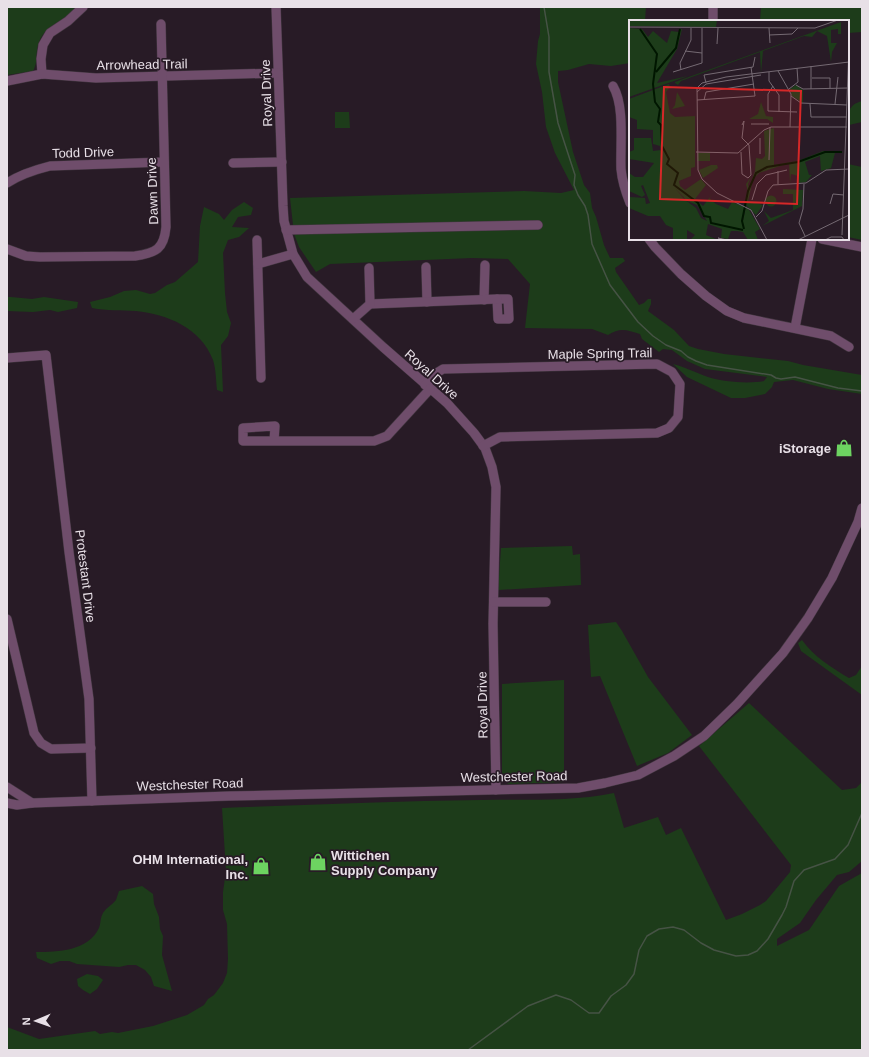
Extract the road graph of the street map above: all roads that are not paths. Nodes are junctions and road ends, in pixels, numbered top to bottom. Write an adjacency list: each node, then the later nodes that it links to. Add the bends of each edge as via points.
1 (83, 7): 7 (street, via 50,33 43,46)
2 (276, 7): 6 (street, Royal Drive)
3 (713, 7): 4 (street)
4 (713, 20)
5 (161, 24): 8 (street, Dawn Drive)
6 (278, 73): 8 (street, Arrowhead Trail); 13 (street, Royal Drive)
7 (42, 74): 8 (street, Arrowhead Trail, via 96,78); 9 (street, Arrowhead Trail)
8 (162, 77): 12 (street, Dawn Drive)
9 (7, 81)
10 (613, 86): 11 (street, via 620,105)
11 (626, 157): 16 (street, via 621,170)
12 (164, 162): 15 (street, Todd Drive, via 50,166 31,170); 24 (street, Dawn Drive, via 165,239 158,249 149,254 40,257 26,256)
13 (282, 162): 14 (street); 18 (street, Royal Drive)
14 (232, 163)
15 (7, 183)
16 (629, 199)
17 (538, 225): 18 (street)
18 (286, 230): 25 (street, Royal Drive)
19 (257, 240): 26 (street)
20 (650, 240): 35 (street, via 681,274 727,310 744,318)
21 (812, 240): 35 (street)
22 (826, 240): 23 (street)
23 (862, 248)
24 (7, 249)
25 (293, 254): 26 (street); 34 (street, Royal Drive, via 307,277)
26 (258, 264): 38 (street)
27 (485, 265): 31 (street)
28 (426, 267): 32 (street)
29 (369, 268): 33 (street)
30 (497, 299): 31 (street)
31 (484, 300): 32 (street)
32 (427, 302): 33 (street)
33 (370, 304): 34 (street)
34 (353, 319): 39 (street, Royal Drive)
35 (795, 328): 36 (street, via 831,336)
36 (849, 347)
37 (7, 358): 46 (street, Protestant Drive, via 46,355 89,699)
38 (261, 378)
39 (428, 387): 40 (street, Maple Spring Trail, via 387,436 374,441); 41 (street, Royal Drive, via 452,409); 41 (street, Maple Spring Trail, via 435,374 443,369 657,364 672,372 680,384 678,417 669,428 657,433 500,437)
40 (274, 441)
41 (483, 446): 43 (street, Royal Drive, via 492,467 496,487)
42 (862, 508): 48 (street, Westchester Road, via 832,578 808,618 783,653 704,736 638,775 605,784 578,788)
43 (494, 602): 44 (street); 48 (street, Royal Drive)
44 (546, 602)
45 (7, 619): 46 (street, via 34,733 51,749)
46 (91, 748): 49 (street, Protestant Drive)
47 (7, 787): 51 (street)
48 (496, 790): 49 (street, Westchester Road)
49 (92, 801): 51 (street, Westchester Road)
50 (7, 803): 51 (street, Westchester Road)
51 (32, 803)

